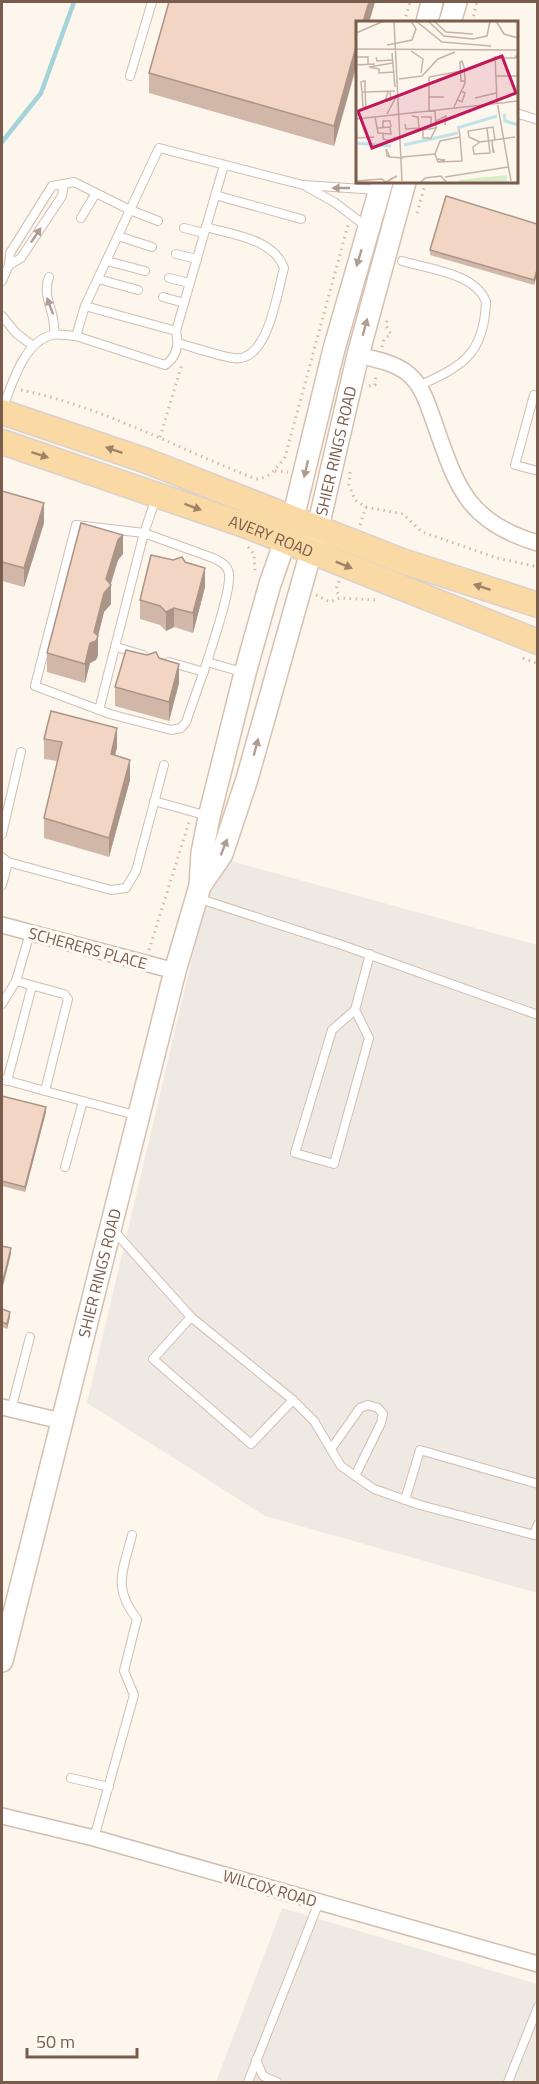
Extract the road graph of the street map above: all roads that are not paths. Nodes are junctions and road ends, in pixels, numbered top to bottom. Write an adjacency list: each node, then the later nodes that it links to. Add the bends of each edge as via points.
1 (152, 2): 6 (lane)
2 (432, 2): 4 (main road)
3 (456, 2): 5 (main road)
4 (426, 21)
5 (450, 21)
6 (130, 76)
7 (518, 114): 8 (lane)
8 (537, 120)
9 (224, 165): 12 (lane); 15 (lane); 16 (lane, via 159,148)
10 (405, 183): 46 (main road, SHIER RINGS ROAD, one-way to 10)
11 (64, 184): 14 (lane, via 74,182); 29 (lane, one-way to 11, via 21,258 62,196); 29 (lane, via 52,186 10,253)
12 (303, 185): 13 (lane, one-way to 12); 21 (lane)
13 (380, 186): 21 (main road, SHIER RINGS ROAD)
14 (96, 193): 16 (lane); 17 (lane)
15 (215, 195): 18 (lane); 22 (lane)
16 (130, 210): 19 (lane); 23 (lane)
17 (81, 218)
18 (301, 219)
19 (158, 221)
20 (184, 228): 22 (lane)
21 (368, 228): 53 (main road, SHIER RINGS ROAD, one-way to 53)
22 (205, 230): 26 (lane); 44 (lane, via 262,244 280,257 284,268 262,344 253,354 235,359)
23 (118, 236): 24 (lane); 27 (lane)
24 (152, 247)
25 (176, 254): 26 (lane)
26 (196, 259): 35 (lane)
27 (107, 261): 30 (lane); 33 (lane)
28 (402, 261): 47 (lane, via 466,280 483,293 486,302 480,333 468,359)
29 (9, 265): 34 (lane)
30 (145, 271)
31 (50, 277): 42 (lane, one-way to 31, via 56,322 45,288)
32 (169, 278): 35 (lane)
33 (98, 279): 36 (lane); 39 (lane)
34 (2, 281)
35 (190, 283): 38 (lane)
36 (138, 290)
37 (163, 297): 38 (lane)
38 (184, 303): 41 (lane)
39 (85, 306): 41 (lane); 43 (lane)
40 (2, 316): 45 (lane)
41 (176, 331): 44 (lane)
42 (54, 334): 43 (lane); 45 (lane)
43 (76, 336): 44 (lane, via 165,365)
44 (182, 344)
45 (33, 346): 49 (lane)
46 (358, 355): 47 (street, via 396,366); 54 (main road, SHIER RINGS ROAD)
47 (419, 386): 56 (street, via 454,478 474,509 490,522)
48 (537, 396): 51 (lane, via 534,395 515,465)
49 (2, 411): 53 (main road, AVERY ROAD, one-way to 49, via 144,460)
50 (2, 442): 52 (main road, AVERY ROAD, one-way to 52)
51 (537, 471)
52 (157, 494): 55 (lane); 57 (main road, AVERY ROAD, one-way to 57)
53 (293, 518): 54 (main road, AVERY ROAD); 57 (main road, SHIER RINGS ROAD)
54 (318, 527): 57 (main road, SHIER RINGS ROAD); 58 (main road, AVERY ROAD, one-way to 54, via 402,561)
55 (144, 533): 60 (lane); 63 (lane, via 213,558 229,572); 66 (lane, via 76,525 35,686)
56 (537, 543)
57 (296, 545): 59 (main road, AVERY ROAD, one-way to 59); 65 (main road); 65 (main road, SHIER RINGS ROAD, via 270,584); 70 (main road, SHIER RINGS ROAD, one-way to 57, via 298,591)
58 (537, 605)
59 (537, 642)
60 (116, 647): 61 (lane); 66 (lane)
61 (149, 656)
62 (160, 659): 64 (lane)
63 (207, 662): 64 (lane); 65 (lane)
64 (204, 672): 66 (lane, via 181,728 171,730)
65 (248, 674): 70 (main road, via 231,769); 71 (main road, SHIER RINGS ROAD)
66 (99, 710)
67 (21, 752): 72 (lane)
68 (165, 765): 69 (lane)
69 (154, 801): 71 (lane); 73 (lane, via 136,871 126,888 111,890)
70 (239, 803): 75 (main road, SHIER RINGS ROAD, one-way to 70, via 222,854)
71 (200, 813): 75 (main road, SHIER RINGS ROAD, via 202,853)
72 (2, 834)
73 (5, 860): 74 (lane)
74 (2, 885)
75 (198, 892): 78 (lane); 79 (main road, SHIER RINGS ROAD)
76 (2, 925): 77 (street, SCHERERS PLACE)
77 (30, 933): 79 (street, SCHERERS PLACE); 80 (lane)
78 (370, 954): 83 (lane); 84 (lane)
79 (175, 971): 88 (main road, SHIER RINGS ROAD)
80 (16, 981): 81 (lane); 82 (lane)
81 (32, 986): 85 (lane); 86 (lane, via 64,994 68,999)
82 (2, 1004)
83 (355, 1010): 83 (lane, via 332,1030 295,1153 334,1164 369,1038)
84 (537, 1015)
85 (4, 1080): 86 (lane)
86 (45, 1090): 87 (lane)
87 (83, 1101): 88 (lane); 89 (lane)
88 (140, 1116): 90 (main road, SHIER RINGS ROAD)
89 (64, 1167)
90 (111, 1227): 91 (lane); 95 (main road, SHIER RINGS ROAD)
91 (191, 1317): 93 (lane); 93 (lane, via 153,1359 251,1444)
92 (30, 1337): 94 (lane)
93 (293, 1400): 96 (lane, via 314,1421)
94 (6, 1409): 95 (street)
95 (61, 1421): 103 (main road, SHIER RINGS ROAD)
96 (331, 1449): 97 (lane, via 341,1466); 97 (lane, via 360,1408 378,1408 383,1414 381,1423)
97 (355, 1476): 99 (lane, via 374,1489)
98 (537, 1485): 99 (lane, via 420,1450)
99 (405, 1500): 102 (lane)
100 (537, 1524): 102 (lane)
101 (132, 1535): 105 (lane, via 120,1582 124,1603 137,1619 124,1671 134,1695)
102 (536, 1535)
103 (2, 1661)
104 (70, 1778): 105 (lane)
105 (109, 1787): 107 (lane)
106 (2, 1816): 107 (street, WILCOX ROAD)
107 (94, 1838): 108 (street, WILCOX ROAD)
108 (319, 1902): 109 (street, WILCOX ROAD); 111 (lane)
109 (537, 1964)
110 (537, 2007): 114 (lane)
111 (256, 2060): 112 (lane); 113 (lane, via 263,2076)
112 (248, 2082)
113 (277, 2082)
114 (508, 2082)

